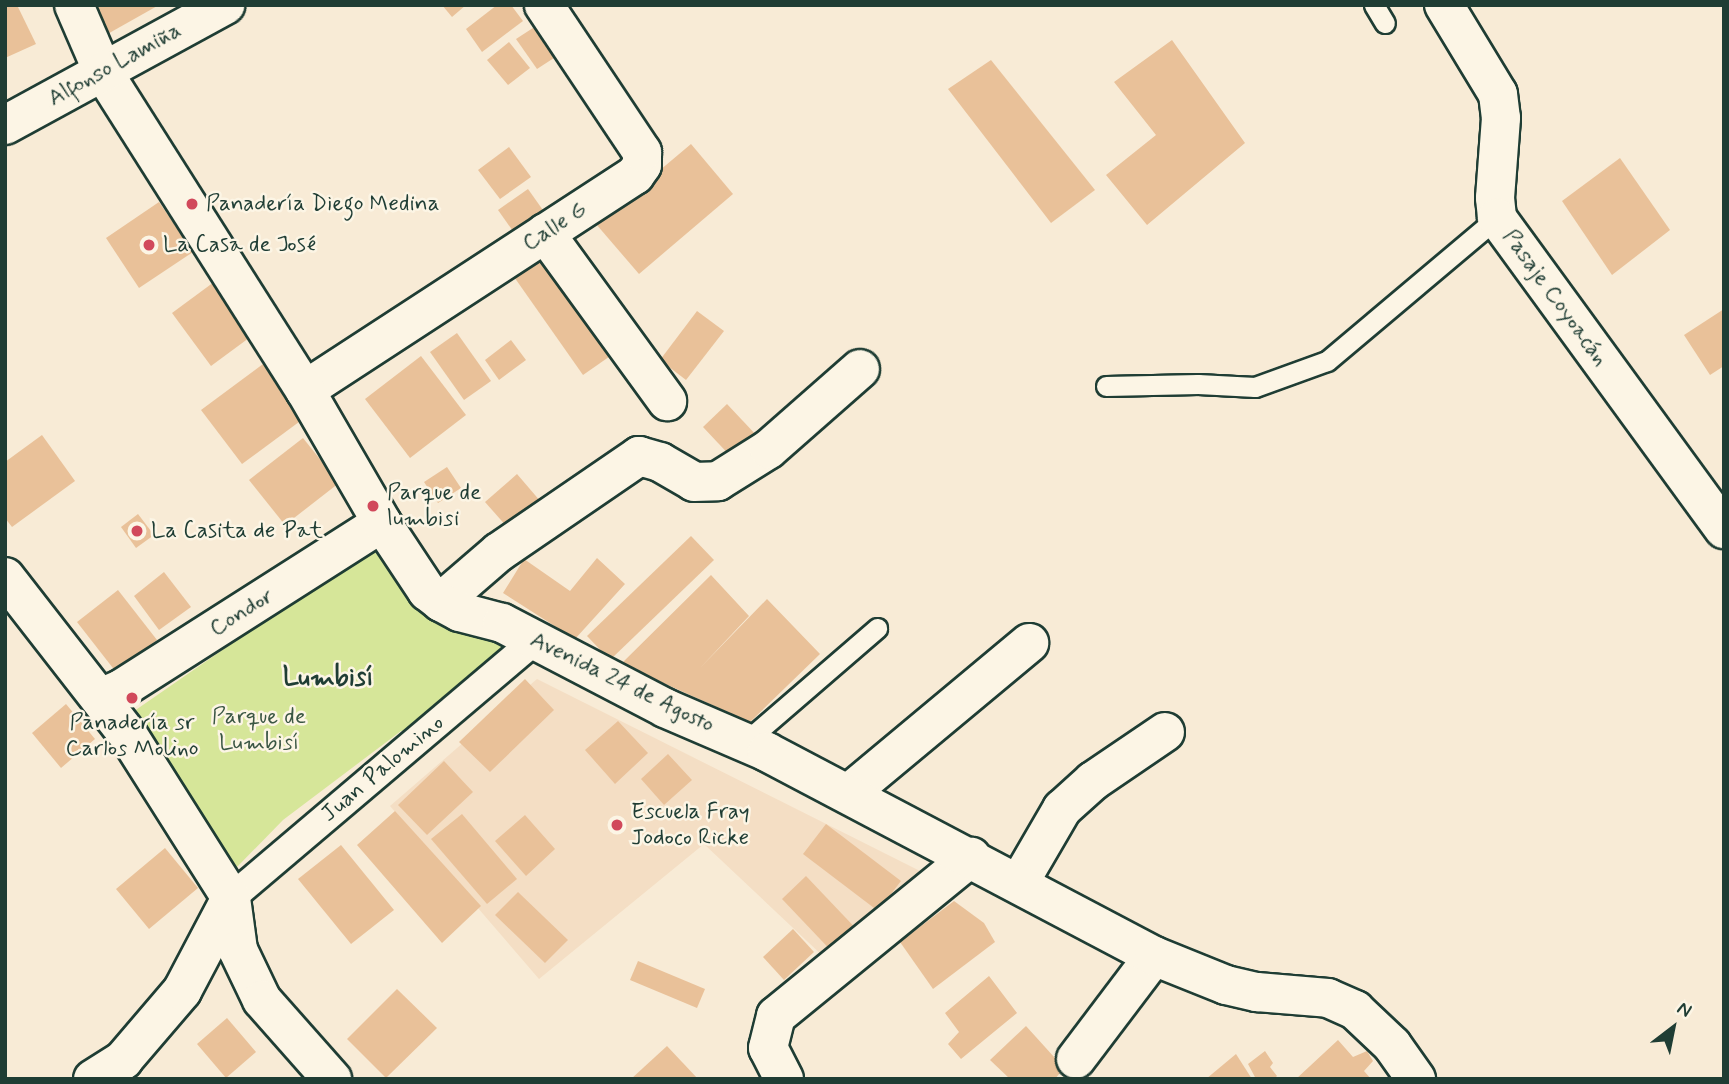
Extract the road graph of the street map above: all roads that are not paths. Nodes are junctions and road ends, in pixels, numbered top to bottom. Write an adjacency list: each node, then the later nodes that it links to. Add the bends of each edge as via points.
1 (74, 5): 7 (street, Avenida 24 de Agosto)
2 (225, 5): 7 (street, Alfonso Lamiña)
3 (544, 5): 10 (street, Calle G, via 642,152 642,165 635,175)
4 (1374, 5): 6 (lane)
5 (1444, 5): 9 (street, Pasaje Coyoacán, via 1498,94)
6 (1385, 23)
7 (103, 72): 8 (street, Alfonso Lamiña); 13 (street, Avenida 24 de Agosto)
8 (5, 125)
9 (1497, 218): 12 (lane, via 1327,361 1255,387); 16 (street, Pasaje Coyoacán)
10 (545, 233): 13 (street, Calle G); 14 (street)
11 (860, 369): 18 (street, via 769,449 718,481 694,482 660,462 639,456 499,552)
12 (1106, 386)
13 (305, 390): 15 (street, Avenida 24 de Agosto)
14 (667, 401)
15 (382, 523): 18 (street, Avenida 24 de Agosto, via 427,591); 22 (street, Condor)
16 (1724, 529)
17 (5, 577): 22 (street)
18 (441, 602): 20 (street, Avenida 24 de Agosto)
19 (877, 628): 24 (lane)
20 (535, 640): 24 (street, Avenida 24 de Agosto, via 665,708); 28 (street, Juan Palomino)
21 (1029, 643): 25 (street)
22 (100, 698): 28 (street)
23 (1165, 732): 27 (street, via 1093,781 1062,809)
24 (744, 743): 25 (street, Avenida 24 de Agosto)
25 (848, 794): 26 (street, Avenida 24 de Agosto)
26 (971, 857): 27 (street, Avenida 24 de Agosto); 33 (street, via 776,1016 768,1048)
27 (1019, 883): 29 (street, Avenida 24 de Agosto)
28 (231, 898): 31 (street, via 182,991 123,1060); 32 (street, via 238,950 262,1000)
29 (1154, 956): 30 (street); 34 (street, Avenida 24 de Agosto, via 1226,985 1328,998 1355,1010 1392,1045)
30 (1076, 1059)
31 (93, 1079)
32 (332, 1079)
33 (784, 1079)
34 (1416, 1079)

